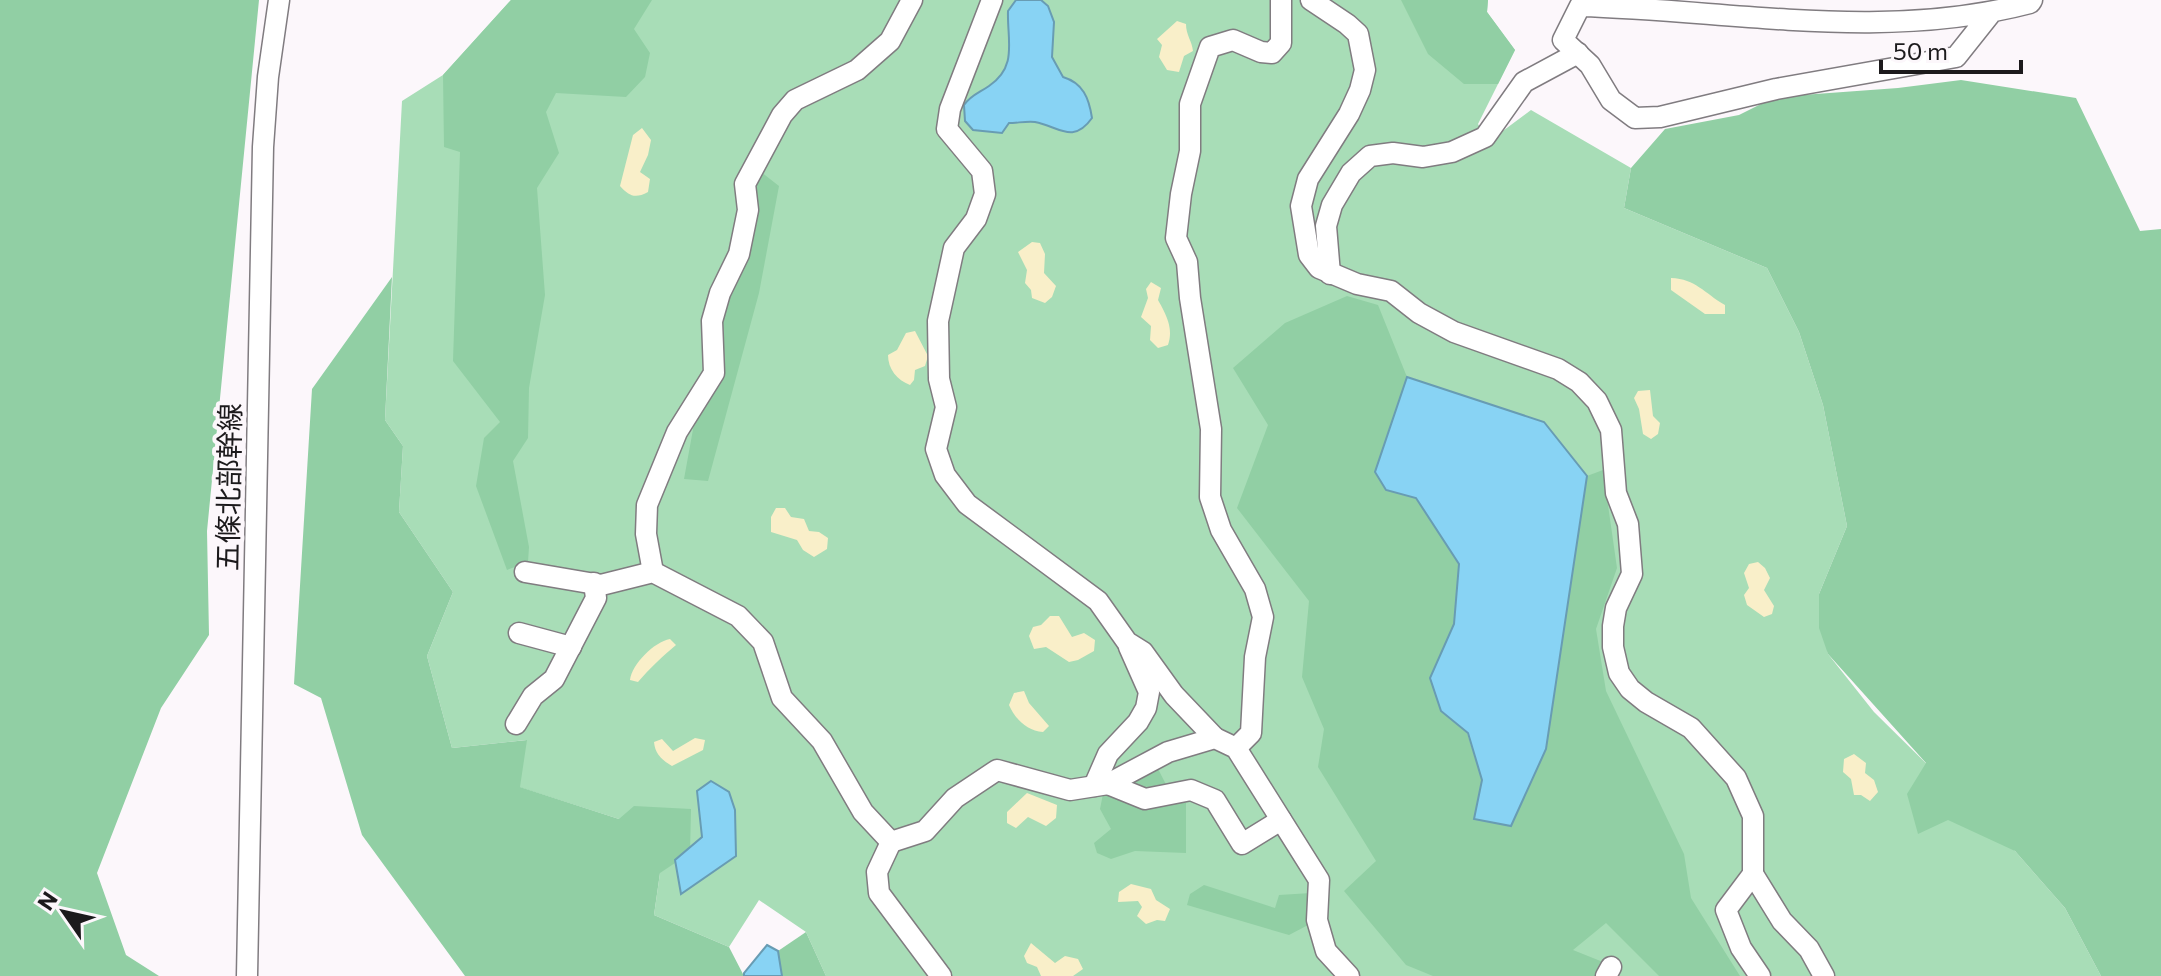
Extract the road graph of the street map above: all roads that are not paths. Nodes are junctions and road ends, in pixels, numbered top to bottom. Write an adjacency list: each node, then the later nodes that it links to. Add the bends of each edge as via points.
1 (279, 0): 23 (street, 五條北部幹線, via 263,147)
2 (912, 0): 11 (street, via 890,41 857,70 795,100 745,184 748,210 739,254 712,321 714,373 677,432 647,505)
3 (992, 0): 14 (street, via 947,129 982,171 985,194 976,219 954,248 938,321 939,379 946,407 936,449 945,475 967,504 1098,601)
4 (1281, 0): 18 (street, via 1281,43 1272,53 1233,40 1210,47 1190,104 1190,151 1176,238 1187,262 1211,429 1210,497 1263,617 1251,733)
5 (1311, 0): 9 (street, via 1358,34 1365,70 1349,114 1308,179 1301,206 1309,255)
6 (2032, 0): 7 (street)
7 (1991, 13): 8 (street, via 1837,23 1580,6 1563,40); 8 (street, via 1956,57 1776,89 1660,117 1635,118 1611,100)
8 (1578, 53): 9 (street, via 1524,82 1485,137 1452,152 1423,157 1370,156 1351,173 1332,205 1326,226)
9 (1330, 274): 22 (street, via 1391,291 1454,332 1558,369 1597,401 1611,430 1616,493 1628,524 1632,574 1613,626 1619,673 1646,702 1691,728 1736,778 1753,816)
10 (525, 572): 12 (street)
11 (653, 572): 12 (street); 21 (street, via 738,616 763,642 782,698 822,741 863,812)
12 (594, 583): 15 (street, via 596,598)
13 (519, 633): 15 (street)
14 (1127, 642): 17 (street, via 1143,652); 19 (street, via 1149,692 1138,722 1108,754)
15 (571, 647): 16 (street, via 554,679 533,696)
16 (516, 724)
17 (1215, 738): 18 (street); 19 (street, via 1168,752)
18 (1236, 748): 20 (street)
19 (1101, 785): 20 (street, via 1145,799 1191,790 1215,800 1242,844); 21 (street, via 1070,790 997,770 955,798 925,831)
20 (1281, 820): 25 (street, via 1319,880 1317,920 1326,951)
21 (891, 842): 24 (street, via 877,872 879,893)
22 (1753, 874): 26 (street, via 1726,910 1741,948); 27 (street)
23 (247, 976)
24 (941, 976)
25 (1349, 976)
26 (1760, 976)
27 (1824, 976)

